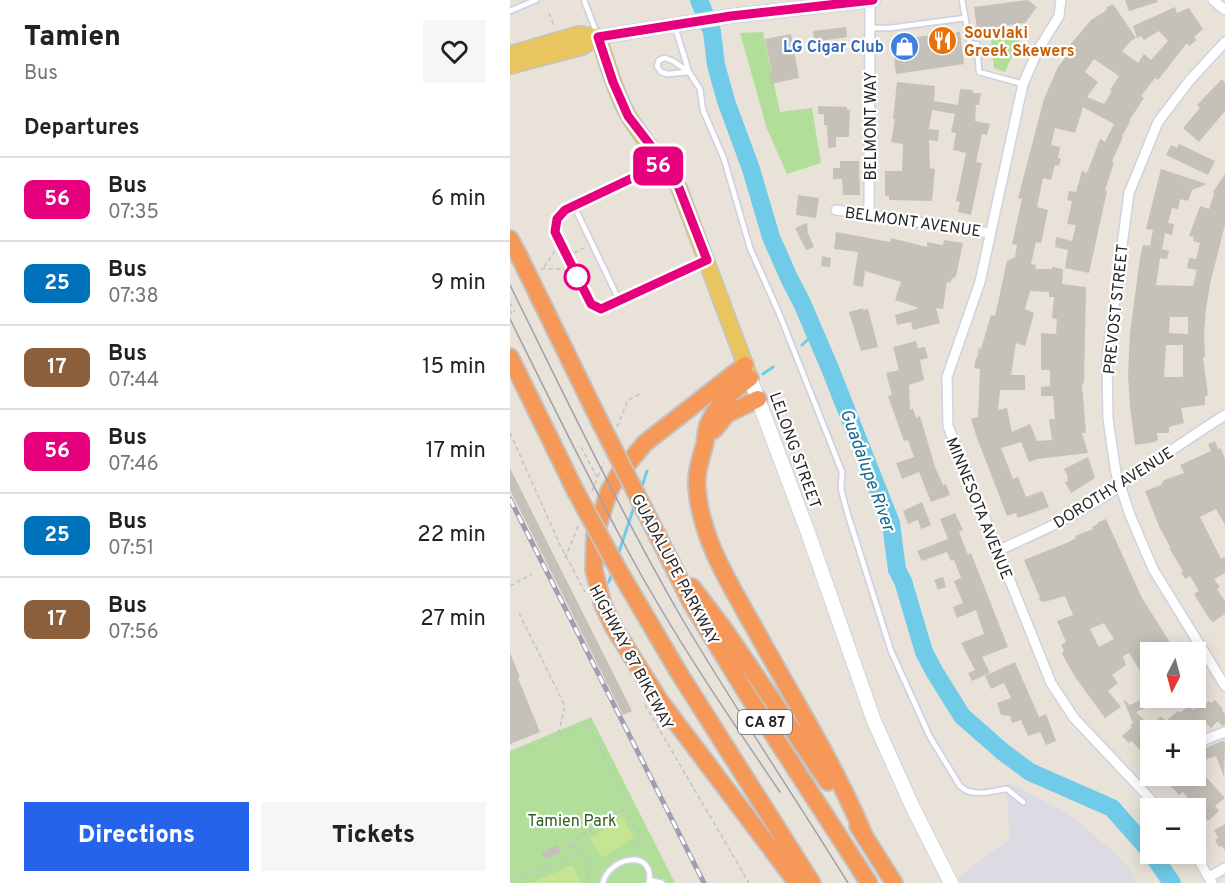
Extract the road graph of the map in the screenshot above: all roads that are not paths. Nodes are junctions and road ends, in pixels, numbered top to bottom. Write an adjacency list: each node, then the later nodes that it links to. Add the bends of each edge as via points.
1 (536, 0): 10 (lane)
2 (584, 0): 14 (lane)
3 (871, 0): 7 (main road); 13 (street, BELMONT WAY)
4 (962, 0): 11 (lane)
5 (1061, 0): 19 (street, MINNESOTA AVENUE, via 1059,16)
6 (1212, 0): 9 (street)
7 (845, 2): 8 (main road)
8 (787, 5): 12 (main road)
9 (1225, 10)
10 (510, 11)
11 (964, 18): 13 (lane); 19 (lane, via 970,44 977,44 979,72)
12 (677, 24): 14 (main road); 18 (lane)
13 (870, 28): 23 (street, BELMONT WAY)
14 (598, 37): 16 (main road, via 579,34); 17 (main road, via 582,47); 20 (main road, LELONG STREET, via 628,116)
15 (1225, 42): 33 (street, PREVOST STREET, via 1158,122 1129,193 1107,359 1108,419)
16 (510, 54)
17 (510, 66)
18 (689, 72): 18 (lane, via 668,74 657,66 665,58); 40 (lane, via 700,88 703,110 724,159 750,248 842,472 841,489 847,512 902,676 930,737 960,786 974,793 1007,789)
19 (1023, 84): 24 (street, MINNESOTA AVENUE)
20 (664, 163): 21 (lane); 26 (main road, LELONG STREET, via 679,188)
21 (574, 206): 27 (lane); 27 (lane, via 557,219 555,232 591,304 601,309)
22 (836, 210): 23 (street, BELMONT AVENUE)
23 (869, 216): 24 (street, BELMONT AVENUE)
24 (990, 232): 34 (street, MINNESOTA AVENUE, via 980,282 947,377 948,426)
25 (510, 239): 35 (highway, GUADALUPE PARKWAY / CA 87, bridge)
26 (707, 260): 27 (lane); 29 (main road, LELONG STREET)
27 (620, 302)
28 (510, 357): 49 (highway, CA 87, bridge, via 618,569)
29 (747, 371): 30 (main road, LELONG STREET); 32 (highway, via 715,411 707,426); 48 (highway, via 645,443 619,474 598,524 594,570 614,628 660,701)
30 (758, 399): 32 (highway, via 727,414); 52 (main road, LELONG STREET, via 874,721)
31 (1225, 415): 33 (street, DOROTHY AVENUE)
32 (705, 443): 41 (highway, via 697,488 709,538 744,610 848,797)
33 (1120, 484): 34 (street, DOROTHY AVENUE, via 1054,525); 36 (street, PREVOST STREET, via 1153,570)
34 (997, 551): 39 (street, MINNESOTA AVENUE, via 1051,683 1074,718)
35 (669, 558): 41 (highway, via 729,636); 50 (highway, GUADALUPE PARKWAY / CA 87, via 719,650)
36 (1225, 686)
37 (1225, 732): 38 (street)
38 (1206, 739)
39 (1150, 798)
40 (1023, 802)
41 (864, 835): 51 (highway)
42 (1201, 864): 44 (street)
43 (1225, 868): 44 (street)
44 (1210, 880)
45 (649, 882): 46 (lane, via 644,864 627,859 606,874); 47 (lane)
46 (603, 883)
47 (662, 883)
48 (797, 883)
49 (812, 883)
50 (868, 883)
51 (894, 883)
52 (951, 883)

